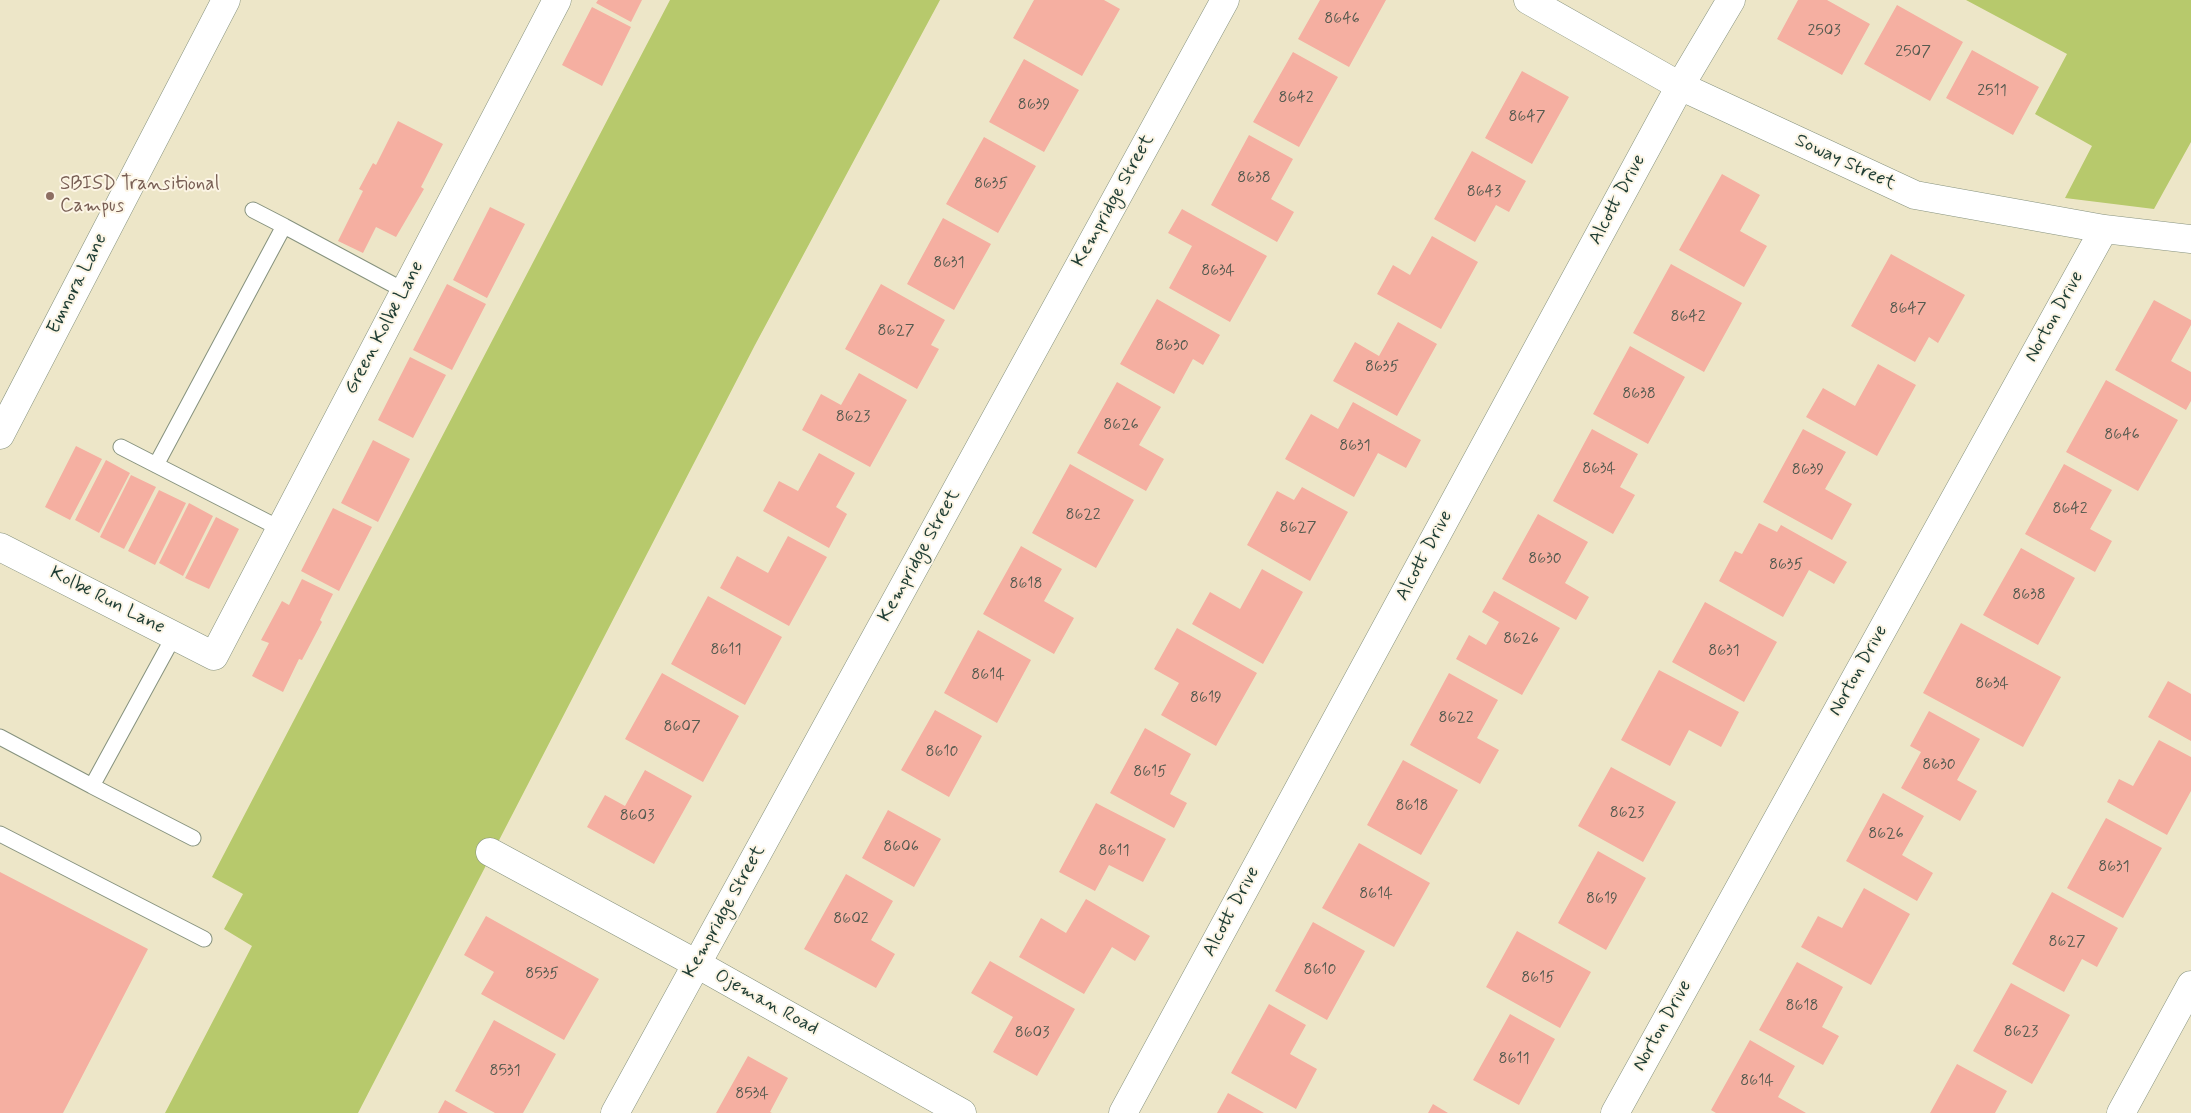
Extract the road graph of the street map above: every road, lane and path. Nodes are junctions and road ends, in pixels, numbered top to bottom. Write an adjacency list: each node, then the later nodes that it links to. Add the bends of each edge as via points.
1 (226, 0): 12 (street, Emnora Lane)
2 (557, 0): 11 (street, Green Kolbe Lane)
3 (1225, 0): 25 (street, Kempridge Street)
4 (1528, 0): 6 (street, Soway Street)
5 (1731, 0): 6 (street, Alcott Drive)
6 (1680, 86): 9 (street, Soway Street, via 1915,195); 29 (street, Alcott Drive)
7 (253, 210): 8 (lane)
8 (284, 226): 11 (lane); 14 (lane)
9 (2104, 229): 10 (street, Soway Street); 30 (street, Norton Drive)
10 (2191, 239)
11 (405, 290): 15 (street, Green Kolbe Lane)
12 (0, 435)
13 (121, 447): 14 (lane)
14 (156, 465): 15 (lane)
15 (280, 529): 18 (street, Green Kolbe Lane)
16 (0, 546): 17 (street, Kolbe Run Lane)
17 (174, 636): 18 (street, Kolbe Run Lane); 20 (lane)
18 (214, 656)
19 (0, 737): 20 (lane)
20 (92, 786): 22 (lane)
21 (0, 834): 24 (lane)
22 (193, 838)
23 (490, 852): 25 (street, Ojeman Road)
24 (204, 939)
25 (697, 964): 27 (street, Kempridge Street); 28 (street, Ojeman Road)
26 (2191, 985): 31 (street)
27 (615, 1113)
28 (962, 1113)
29 (1123, 1113)
30 (1615, 1113)
31 (2121, 1113)

